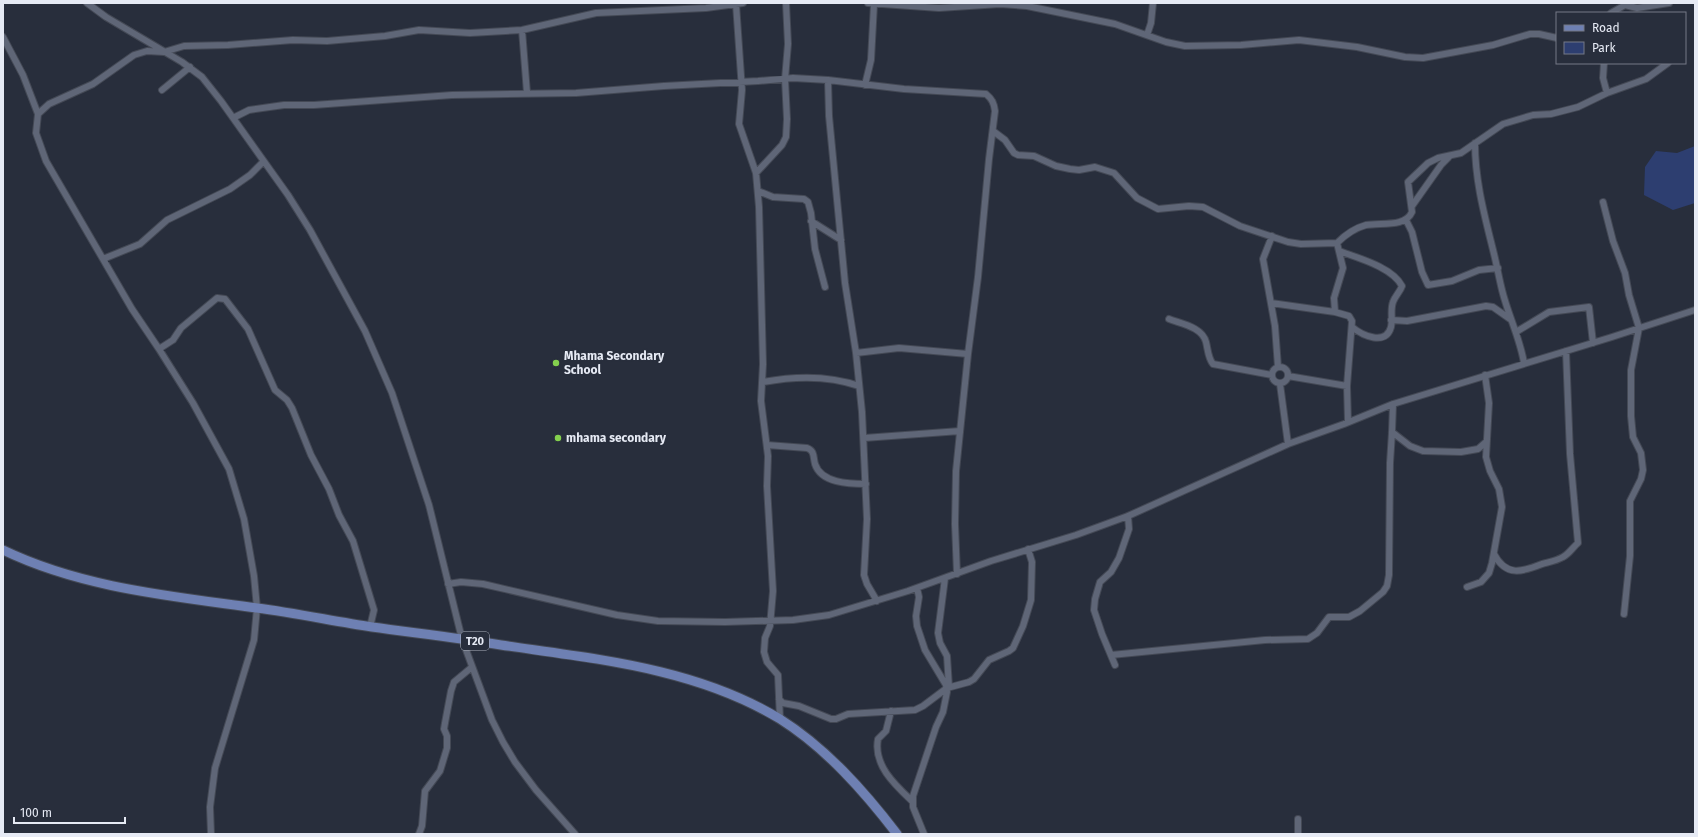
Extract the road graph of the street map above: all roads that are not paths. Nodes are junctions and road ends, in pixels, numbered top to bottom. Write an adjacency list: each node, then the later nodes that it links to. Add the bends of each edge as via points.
1 (87, 3): 14 (street)
2 (743, 3): 6 (street)
3 (786, 3): 18 (street, via 788,44)
4 (1153, 3): 11 (street)
5 (1669, 3): 9 (street, via 1637,8 1625,5)
6 (736, 4): 8 (street); 20 (street)
7 (871, 4): 11 (street, via 939,8 1000,4 1027,6 1115,24); 21 (street, via 871,60)
8 (682, 6): 10 (street, via 581,15)
9 (1613, 12)
10 (522, 30): 14 (street, via 470,33 419,30 327,41 293,40 184,46); 23 (street)
11 (1147, 35): 13 (street, via 1185,46 1299,40 1423,58 1493,45 1530,34)
12 (3, 37): 25 (street, via 25,80)
13 (1556, 38)
14 (164, 52): 17 (street); 25 (street, via 134,55 93,84 54,101)
15 (1604, 64): 24 (street, via 1603,78)
16 (1667, 64): 24 (street, via 1646,79)
17 (190, 67): 22 (street); 26 (street, via 208,84)
18 (785, 79): 19 (street); 20 (street); 31 (street, via 786,137 782,145)
19 (828, 80): 21 (street); 38 (street)
20 (742, 82): 23 (street); 31 (street, via 739,124)
21 (865, 85): 27 (street, via 986,94 994,104)
22 (162, 90)
23 (527, 93): 26 (street, via 452,95 314,105 284,104 249,110)
24 (1607, 93): 28 (street, via 1563,111 1533,115 1503,124)
25 (38, 114): 41 (street, via 36,133 46,161)
26 (233, 118): 30 (street)
27 (993, 131): 37 (street, via 1018,155 1034,156 1070,169 1095,167 1114,173 1137,198 1152,207 1163,210 1189,206 1203,207 1213,210 1228,221); 57 (street)
28 (1475, 143): 29 (street, via 1461,153); 42 (street, via 1480,199)
29 (1451, 155): 34 (street); 34 (street, via 1428,163 1409,180)
30 (263, 162): 41 (street, via 230,190 167,220 146,241); 82 (street, via 310,230 365,331 383,370 398,407 429,505)
31 (756, 173): 32 (street)
32 (758, 191): 36 (street, via 773,197 806,200 810,206); 63 (street)
33 (1603, 202): 51 (street)
34 (1412, 206): 35 (street, via 1411,214)
35 (1406, 220): 39 (street, via 1357,228); 42 (street, via 1416,243 1422,272 1428,285 1452,281 1479,270)
36 (812, 221): 38 (street); 43 (street, via 815,249)
37 (1272, 236): 39 (street, via 1300,244); 44 (street, via 1263,259)
38 (841, 240): 56 (street)
39 (1337, 243): 40 (street)
40 (1339, 251): 46 (street, via 1343,268 1334,298); 49 (street, via 1380,267 1401,283 1401,290 1393,300)
41 (103, 259): 54 (street)
42 (1498, 268): 48 (street)
43 (825, 287)
44 (1272, 303): 46 (street); 59 (street)
45 (1695, 310): 51 (street)
46 (1335, 312): 50 (street, via 1350,316)
47 (1169, 319): 60 (street, via 1202,335 1213,364)
48 (1510, 319): 49 (street, via 1493,306 1486,306 1407,321); 52 (street)
49 (1391, 320): 50 (street, via 1392,325 1388,333 1381,338 1363,334)
50 (1352, 327): 66 (street)
51 (1639, 328): 53 (street); 87 (street, via 1631,370 1631,416 1633,437 1641,453 1643,470 1630,501 1630,556)
52 (1516, 332): 53 (street, via 1549,312 1589,307); 58 (street)
53 (1593, 343): 55 (street)
54 (159, 349): 86 (street, via 193,403 229,469 244,519); 89 (street, via 173,340 182,328 216,298 225,299 244,321 275,390 292,408 311,455 329,489 338,515 355,546 374,610)
55 (1566, 351): 58 (street); 79 (street, via 1570,454 1578,542 1563,557 1522,571 1507,568 1497,561)
56 (856, 353): 57 (street, via 899,348); 65 (street)
57 (968, 354): 69 (street)
58 (1524, 363): 61 (street)
59 (1278, 367): 60 (street); 62 (street, via 1285,369)
60 (1272, 375): 64 (street, via 1273,380)
61 (1485, 375): 67 (street); 72 (street, via 1489,403)
62 (1288, 376): 64 (street); 66 (street)
63 (763, 382): 65 (street, via 819,377 847,381); 74 (street, via 761,401)
64 (1280, 384): 73 (street)
65 (859, 386): 71 (street)
66 (1347, 386): 68 (street)
67 (1393, 404): 68 (street); 70 (street)
68 (1348, 422): 73 (street)
69 (960, 431): 71 (street); 80 (street, via 955,500)
70 (1392, 432): 72 (street, via 1410,446 1424,451 1461,452 1478,449); 91 (street, via 1389,575 1383,592 1360,611 1349,618 1328,617 1317,633 1308,639 1265,640)
71 (864, 438): 75 (street)
72 (1486, 442): 79 (street, via 1488,465 1502,499)
73 (1288, 444): 76 (street)
74 (767, 445): 75 (street, via 807,448 812,452 817,469 826,476 838,482); 88 (street, via 773,591)
75 (866, 484): 85 (street, via 864,575)
76 (1128, 516): 77 (street); 91 (street, via 1129,528 1119,558 1111,572 1100,582 1095,599 1097,622)
77 (1028, 549): 80 (street); 94 (street, via 1032,562 1031,600 1013,648 989,660 974,679)
78 (3, 550): 86 (main road, T20, via 40,566 84,579 151,593)
79 (1494, 554): 83 (street, via 1484,579)
80 (957, 574): 81 (street)
81 (945, 578): 84 (street); 94 (street, via 938,633 947,656)
82 (448, 584): 88 (street, via 482,584 617,615 658,621); 90 (street)
83 (1467, 587)
84 (917, 588): 85 (street); 94 (street, via 917,626 925,650)
85 (877, 602): 88 (street, via 812,618)
86 (257, 608): 89 (main road, T20); 100 (street, via 254,640 215,768 210,807)
87 (1624, 614)
88 (770, 621): 95 (street, via 764,652 767,662 778,675)
89 (370, 627): 90 (main road, T20)
90 (462, 639): 93 (street); 97 (main road, T20, via 600,660 687,678 737,697)
91 (1111, 654): 92 (street)
92 (1115, 665)
93 (472, 667): 101 (street, via 453,685 444,729 447,748 440,771 425,791); 102 (street, via 492,720 511,755 536,790)
94 (948, 688): 96 (street, via 919,708); 98 (street, via 943,712)
95 (779, 698): 96 (street, via 783,703 799,706 831,719 848,714); 97 (street)
96 (891, 711): 98 (street, via 886,731 878,739 878,757 889,777)
97 (780, 719): 103 (main road, T20, via 818,747 867,797)
98 (912, 801): 104 (street)
99 (1298, 819): 105 (street)
100 (211, 834)
101 (419, 834)
102 (575, 834)
103 (897, 834)
104 (924, 834)
105 (1298, 834)

